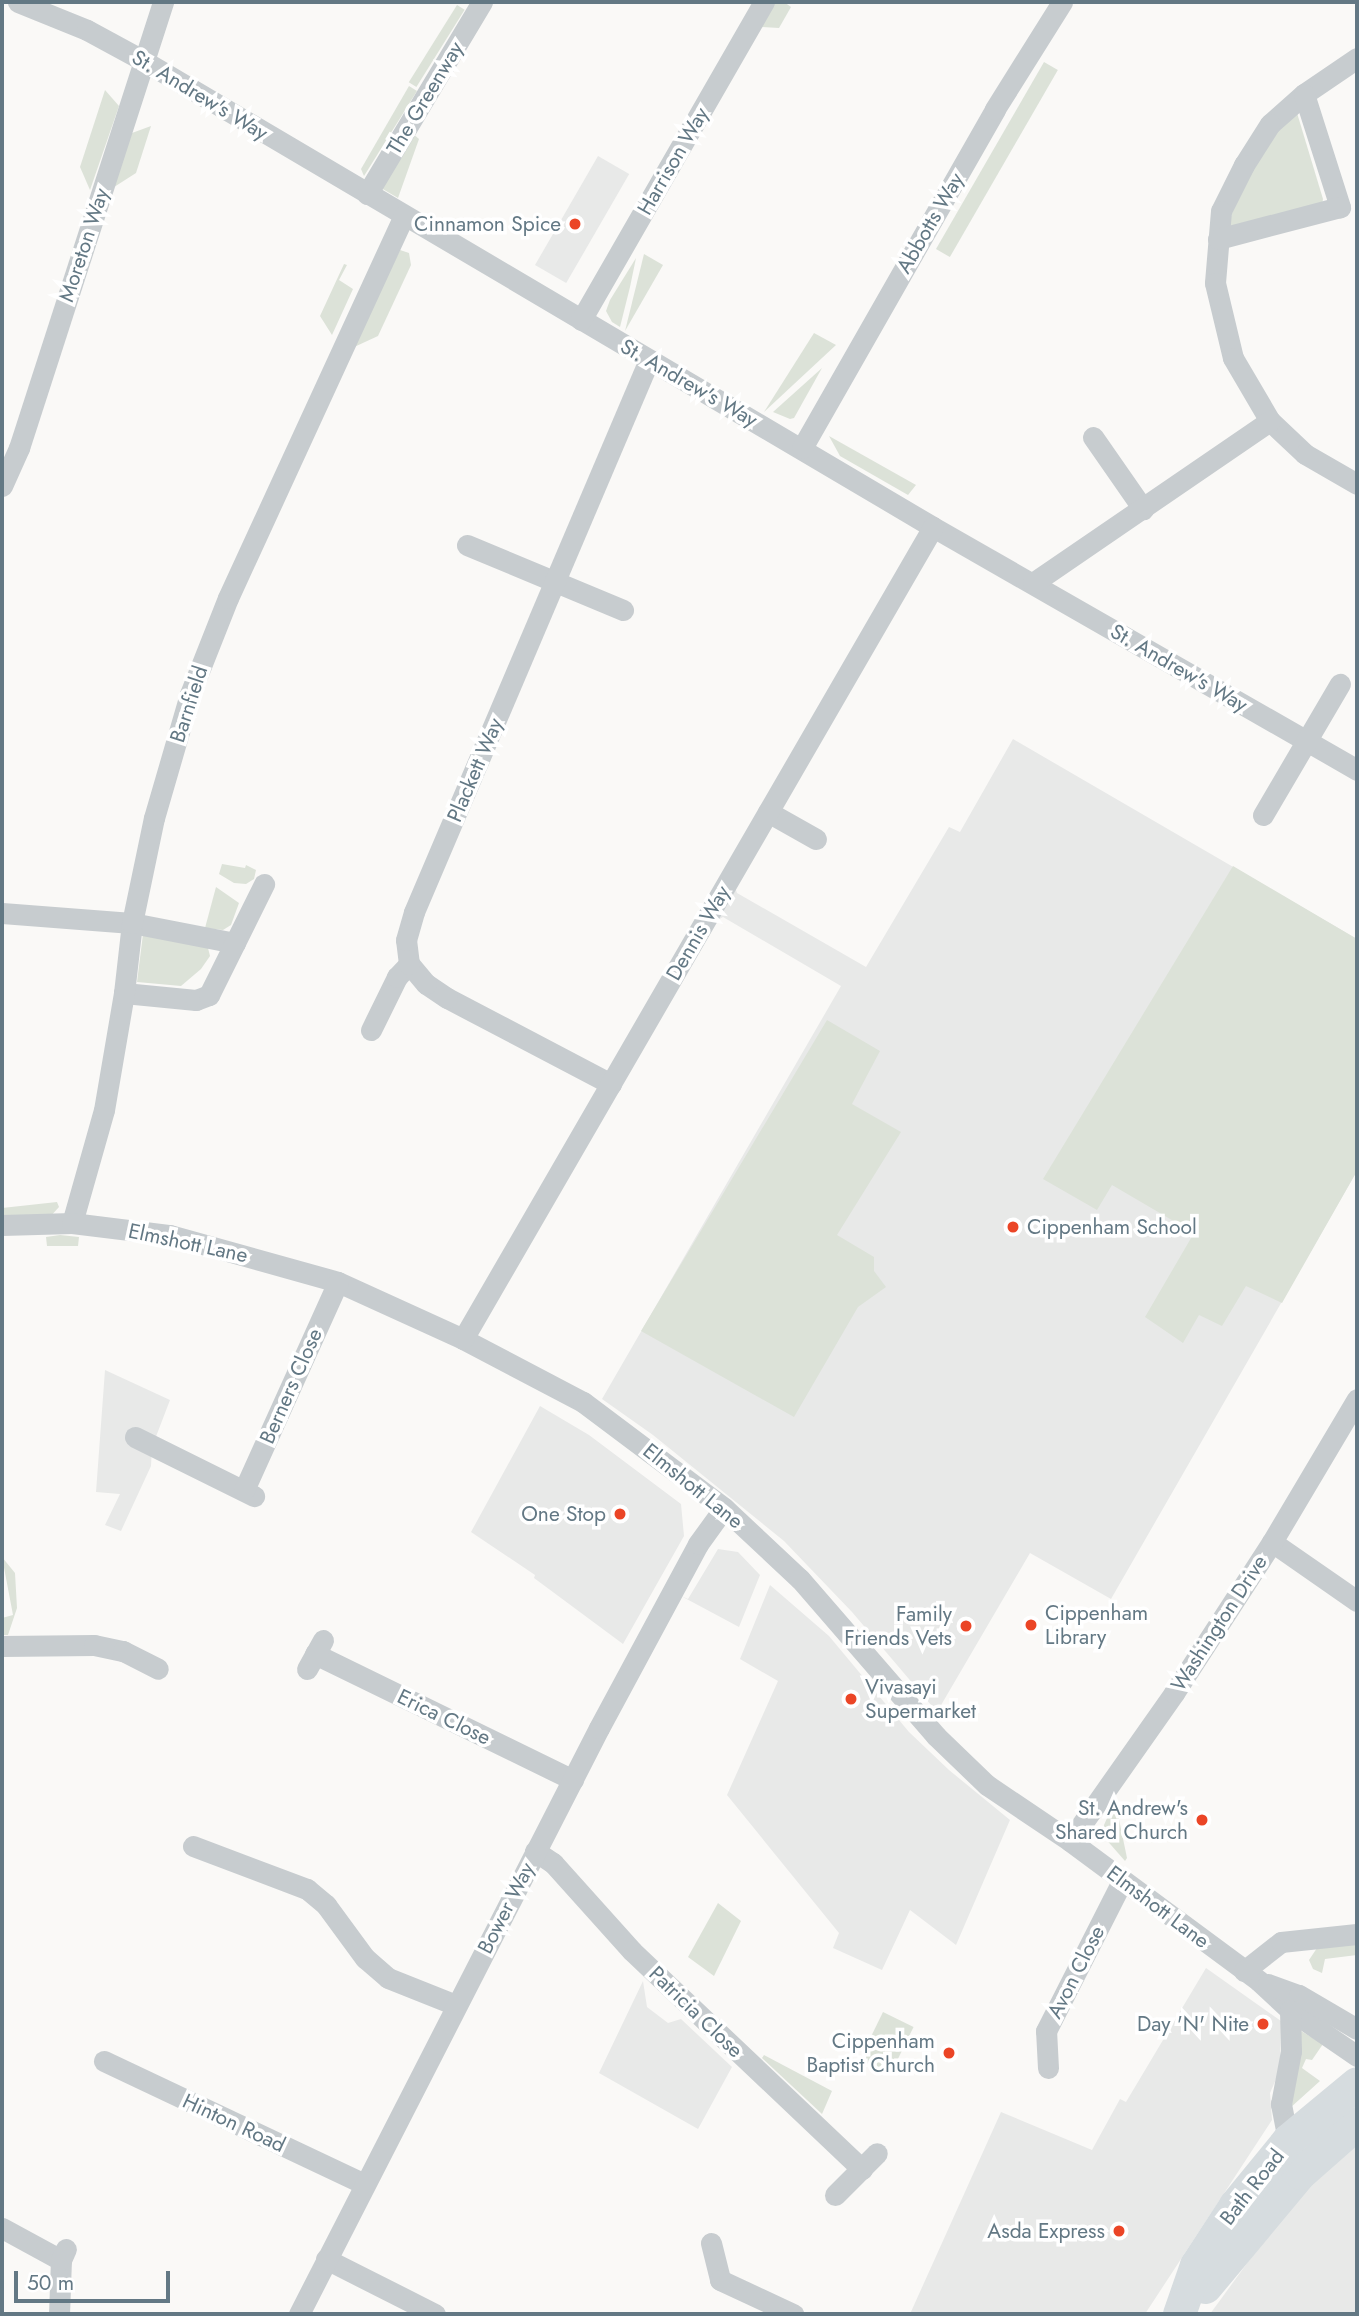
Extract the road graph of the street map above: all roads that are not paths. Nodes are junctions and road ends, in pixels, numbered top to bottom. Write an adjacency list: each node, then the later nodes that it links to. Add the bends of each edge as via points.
1 (18, 2): 7 (street, St. Andrew's Way, via 87,30)
2 (163, 2): 7 (street, Moreton Way)
3 (482, 2): 9 (street, The Greenway)
4 (764, 2): 13 (street, Harrison Way)
5 (1062, 2): 17 (street, Abbotts Way, via 995,109)
6 (1357, 58): 8 (street)
7 (144, 61): 9 (street, St. Andrew's Way); 19 (street, Moreton Way, via 19,448)
8 (1304, 94): 10 (street); 12 (street, via 1270,124 1244,165 1222,211)
9 (367, 194): 11 (street, St. Andrew's Way)
10 (1349, 212): 12 (street)
11 (404, 216): 13 (street, St. Andrew's Way); 34 (street, Barnfield, via 228,598 190,694 154,818)
12 (1218, 239): 15 (street, via 1216,283 1233,358)
13 (581, 320): 14 (street, St. Andrew's Way)
14 (649, 360): 17 (street, St. Andrew's Way); 23 (street, Plackett Way)
15 (1270, 421): 18 (street, via 1305,454); 20 (street)
16 (1093, 437): 20 (street)
17 (802, 448): 21 (street, St. Andrew's Way)
18 (1357, 484)
19 (2, 486)
20 (1143, 509): 24 (street)
21 (933, 527): 24 (street, St. Andrew's Way); 29 (street, Dennis Way)
22 (467, 545): 23 (street)
23 (556, 582): 25 (street); 36 (street, Plackett Way, via 414,912 406,940)
24 (1033, 583): 27 (street, St. Andrew's Way)
25 (623, 610)
26 (1340, 684): 27 (street)
27 (1305, 741): 28 (street, St. Andrew's Way); 30 (street)
28 (1357, 770)
29 (768, 812): 31 (street); 39 (street, Dennis Way)
30 (1264, 815)
31 (816, 839)
32 (264, 884): 35 (street)
33 (2, 913): 34 (street)
34 (132, 923): 35 (street); 37 (street, Barnfield)
35 (235, 943): 37 (street, via 209,995 196,1000)
36 (409, 964): 38 (street, via 397,977); 39 (street, via 447,999)
37 (124, 993): 40 (street, Barnfield, via 104,1110)
38 (370, 1030)
39 (611, 1084): 43 (street, Dennis Way)
40 (72, 1223): 41 (street, Elmshott Lane); 42 (street, Elmshott Lane, via 170,1235)
41 (2, 1225)
42 (338, 1282): 43 (street, Elmshott Lane); 45 (street, Berners Close, via 250,1494)
43 (463, 1339): 46 (street, Elmshott Lane, via 583,1402)
44 (1357, 1399): 47 (street, Washington Drive)
45 (135, 1437)
46 (724, 1508): 52 (street, Bower Way, via 698,1544); 53 (street, Elmshott Lane, via 800,1579 945,1744 987,1785)
47 (1272, 1542): 48 (street); 53 (street, Washington Drive)
48 (1357, 1601)
49 (2, 1646): 51 (street, via 94,1645 123,1651)
50 (315, 1654): 52 (street, Erica Close)
51 (158, 1669)
52 (573, 1780): 55 (street, Bower Way)
53 (1070, 1841): 56 (street, Elmshott Lane)
54 (193, 1846): 59 (street, via 307,1889 326,1905 365,1958 388,1978)
55 (535, 1851): 59 (street, Bower Way); 69 (street, Patricia Close, via 553,1863 632,1951)
56 (1122, 1881): 58 (street, Elmshott Lane); 64 (street, Avon Close, via 1046,2031)
57 (1357, 1934): 58 (street, via 1281,1942)
58 (1252, 1976): 60 (street, Elmshott Lane); 61 (street, Elmshott Lane, via 1299,1995)
59 (456, 2005): 70 (street, Bower Way)
60 (1290, 2010): 62 (street, Elmshott Lane); 67 (street, via 1291,2051 1281,2104)
61 (1357, 2029)
62 (1357, 2056)
63 (104, 2061): 70 (street, Hinton Road)
64 (1048, 2068)
65 (1357, 2083): 67 (main road, Bath Road)
66 (1357, 2123): 79 (main road, Bath Road, via 1300,2173)
67 (1288, 2140): 79 (main road, Bath Road, via 1235,2205 1196,2265)
68 (877, 2153): 69 (street)
69 (862, 2169): 71 (street)
70 (364, 2184): 74 (street, Bower Way)
71 (835, 2195)
72 (2, 2228): 75 (street, via 64,2254)
73 (711, 2243): 78 (street, via 720,2280)
74 (327, 2259): 76 (street, Bower Way); 77 (street)
75 (59, 2314)
76 (299, 2314)
77 (435, 2314)
78 (793, 2314)
79 (1181, 2314)

